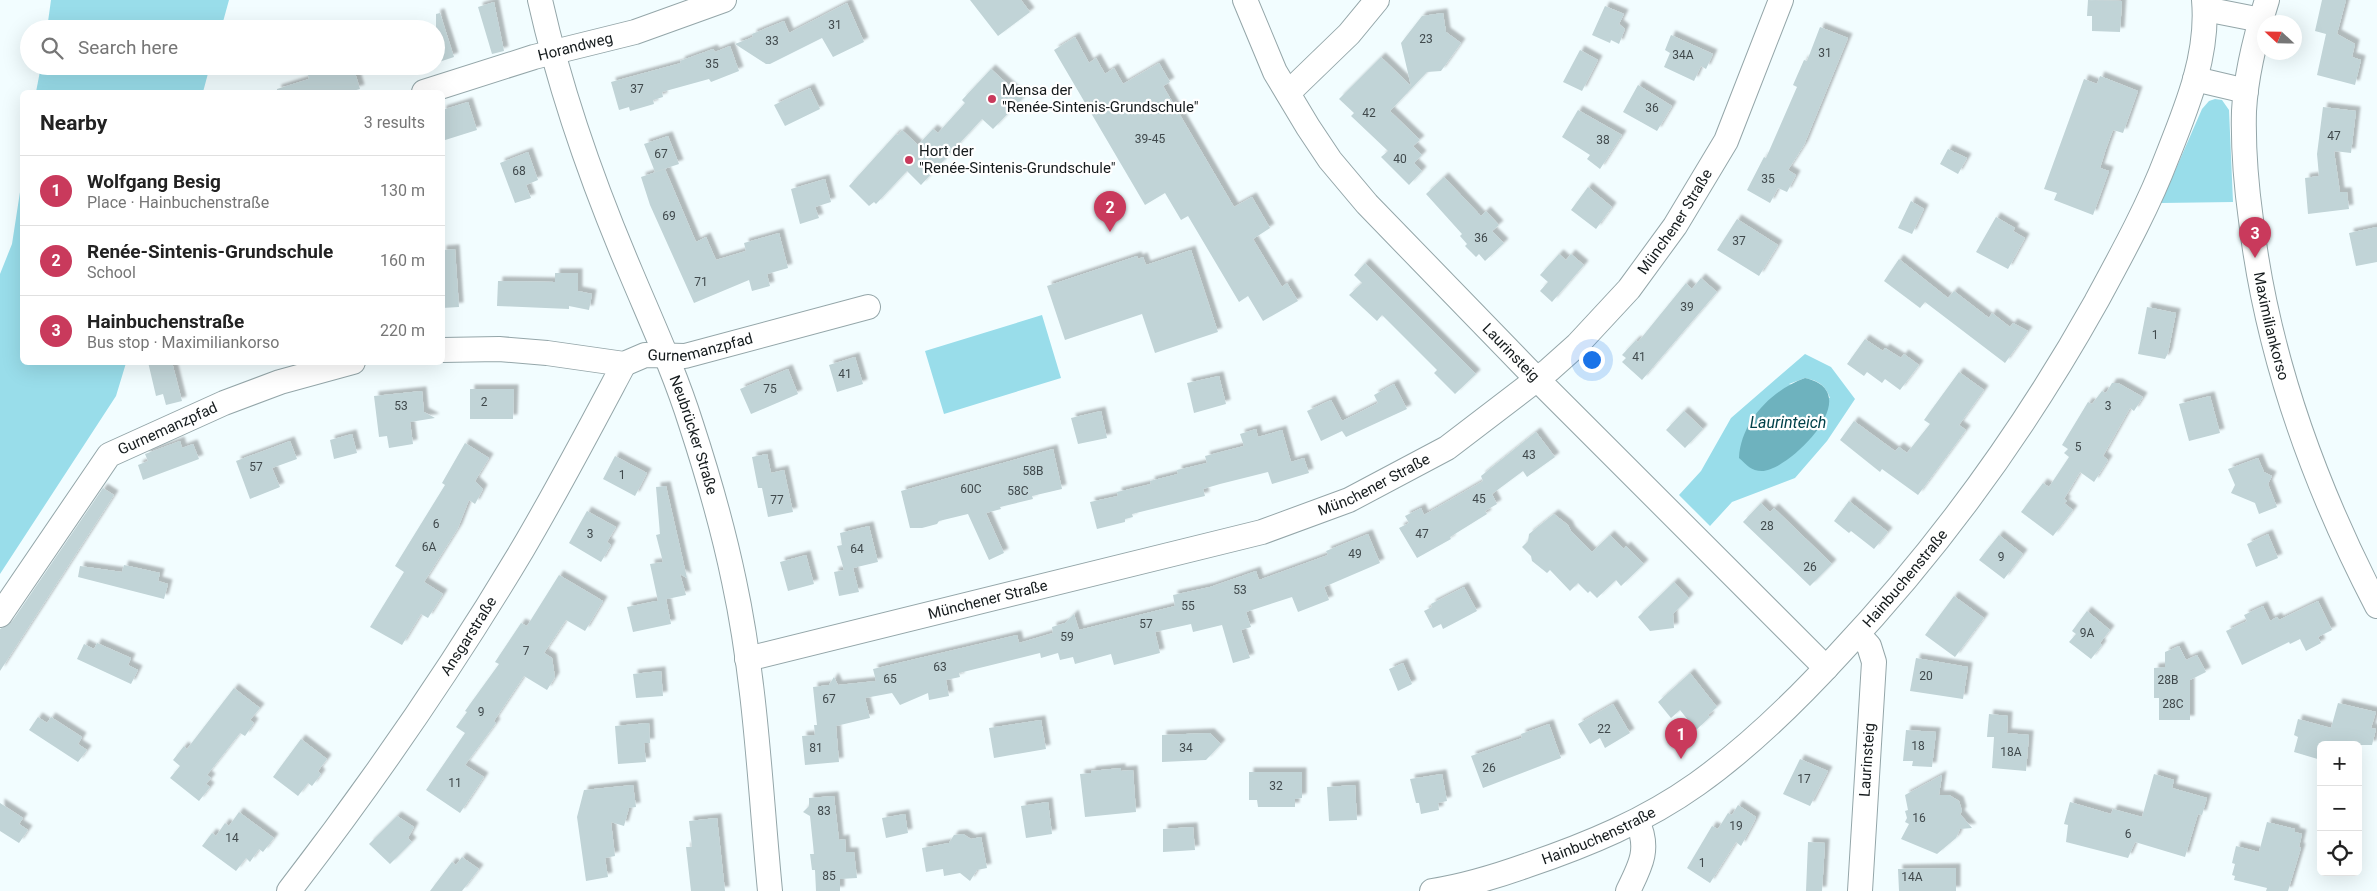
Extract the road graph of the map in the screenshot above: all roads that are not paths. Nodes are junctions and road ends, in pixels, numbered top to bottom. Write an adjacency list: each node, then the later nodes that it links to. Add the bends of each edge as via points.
1 (540, 0): 8 (street, Neubrücker Straße)
2 (724, 0): 8 (street, Horandweg, via 634,32)
3 (1244, 0): 12 (street, Laurinsteig)
4 (1377, 0): 12 (street, via 1349,34)
5 (1781, 0): 18 (street, Münchener Straße, via 1726,141 1675,226 1629,289 1577,345)
6 (2205, 4): 7 (street); 9 (street, Hainbuchenstraße)
7 (2264, 10): 11 (street, Maximiliankorso)
8 (552, 54): 10 (street, Horandweg); 15 (street, Neubrücker Straße, via 592,179)
9 (2197, 68): 11 (street); 22 (street, Hainbuchenstraße, via 2188,103 2149,200 2105,285 2045,387 1986,476 1941,536)
10 (430, 90)
11 (2246, 91): 19 (street, Maximiliankorso, via 2244,153 2255,258 2269,325 2293,414 2318,478)
12 (1288, 93): 18 (street, Laurinsteig, via 1330,160 1367,204)
13 (868, 306): 15 (street, Gurnemanzpfad, via 686,356)
14 (445, 350): 16 (street, Gurnemanzpfad, via 538,352)
15 (666, 355): 16 (street, Gurnemanzpfad, via 645,355); 23 (street, Neubrücker Straße, via 716,506 734,582)
16 (624, 364): 26 (street, Ansgarstraße, via 522,550 457,654 356,804)
17 (342, 365): 21 (street, Gurnemanzpfad, via 280,382 224,403 109,455)
18 (1538, 379): 23 (street, Münchener Straße, via 1447,448 1349,500 1273,529); 24 (street, Laurinsteig)
19 (2370, 575): 20 (street, Maximiliankorso)
20 (2377, 606)
21 (0, 615)
22 (1858, 634): 24 (street, Hainbuchenstraße); 30 (street, Laurinsteig, via 1869,646 1874,662)
23 (747, 659): 27 (street, Neubrücker Straße)
24 (1826, 668): 25 (street, Hainbuchenstraße, via 1786,709 1698,783)
25 (1637, 820): 28 (street, Hainbuchenstraße, via 1515,870); 29 (street, via 1644,836 1643,854)
26 (289, 891)
27 (770, 891)
28 (1432, 891)
29 (1628, 891)
30 (1860, 891)

